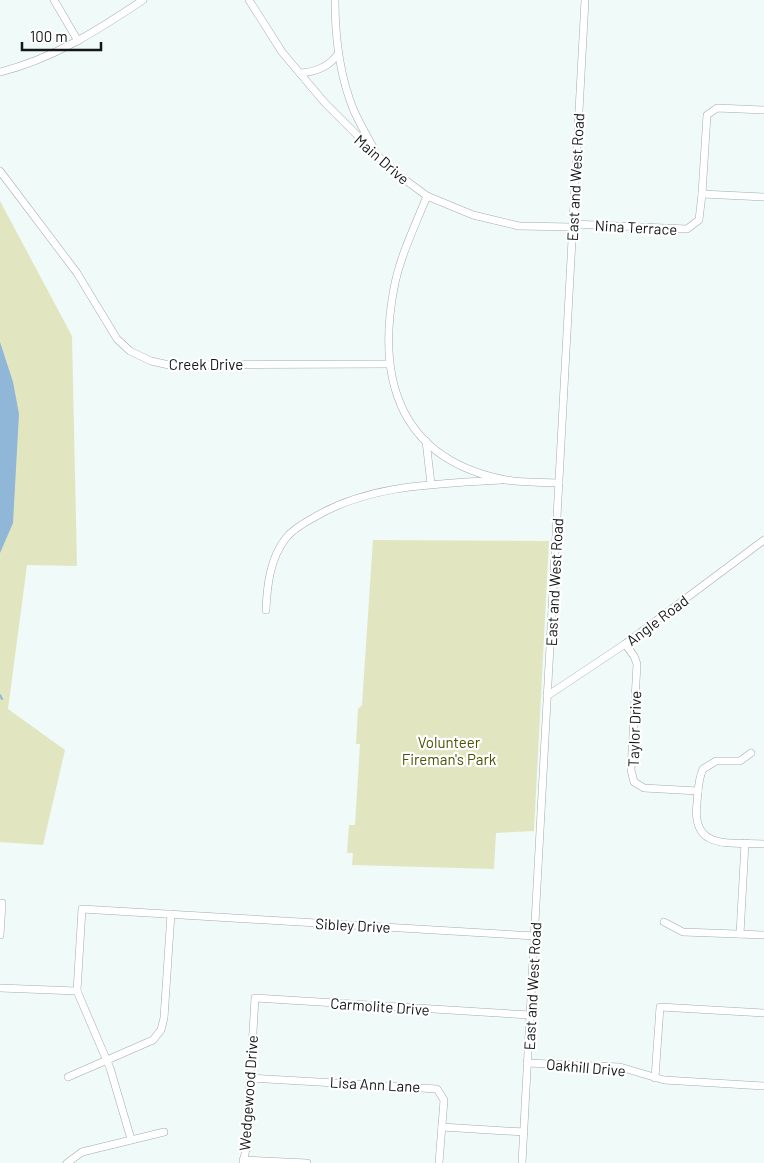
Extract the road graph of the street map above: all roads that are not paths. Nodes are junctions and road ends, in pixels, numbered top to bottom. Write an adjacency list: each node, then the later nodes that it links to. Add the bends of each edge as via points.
1 (54, 0): 6 (street)
2 (143, 0): 6 (street)
3 (249, 0): 9 (street, Main Drive)
4 (335, 0): 7 (street)
5 (585, 0): 16 (street, East and West Road)
6 (78, 41): 8 (street, via 48,57)
7 (338, 54): 9 (street, via 321,69); 11 (street, via 354,110)
8 (0, 72)
9 (300, 74): 11 (street, Main Drive, via 360,141)
10 (764, 110): 13 (street, Nina Terrace, via 717,108 707,115)
11 (375, 152): 14 (street, Main Drive, via 393,171)
12 (0, 171): 17 (street, Creek Drive, via 77,273 117,339 130,351 151,361 170,364)
13 (702, 194): 15 (street); 16 (street, Nina Terrace, via 699,220 687,229)
14 (427, 196): 16 (street, Main Drive, via 473,215 519,226); 17 (street, via 404,252 394,289)
15 (764, 197)
16 (572, 226): 20 (street, East and West Road)
17 (388, 364): 18 (street, via 395,394 416,432)
18 (426, 441): 19 (street, via 437,451 472,470); 21 (street)
19 (506, 480): 20 (street); 21 (street)
20 (559, 483): 25 (street, East and West Road)
21 (431, 484): 23 (street, via 370,494 329,508 300,526 286,538 273,563)
22 (764, 540): 24 (street, Angle Road)
23 (266, 610)
24 (625, 644): 25 (street, Angle Road); 27 (street, Taylor Drive, via 637,664 631,770 634,782 644,788)
25 (547, 696): 36 (street, East and West Road)
26 (751, 753): 27 (street, via 740,761 716,761 706,765)
27 (698, 791): 28 (street, via 696,825 705,838)
28 (745, 843): 29 (street); 33 (street)
29 (764, 844)
30 (0, 903): 34 (street)
31 (171, 914): 36 (street, Sibley Drive); 38 (street, Sibley Drive, via 82,909); 42 (street, via 164,1018 160,1030 153,1040)
32 (664, 922): 33 (street, via 683,932)
33 (740, 934): 35 (street)
34 (0, 935)
35 (764, 935)
36 (535, 936): 40 (street, East and West Road)
37 (0, 988): 38 (street)
38 (77, 991): 42 (street)
39 (764, 1013): 46 (street, via 660,1007)
40 (530, 1016): 41 (street, Carmolite Drive, via 254,998); 43 (street, East and West Road)
41 (253, 1022): 45 (street, Wedgewood Drive)
42 (107, 1060): 44 (street); 51 (street)
43 (528, 1063): 46 (street, Oakhill Drive, via 620,1067); 50 (street, East and West Road)
44 (68, 1077)
45 (250, 1078): 48 (street, Lisa Ann Lane, via 433,1088 444,1100); 52 (street, Wedgewood Drive)
46 (655, 1078): 47 (street, Oakhill Drive)
47 (764, 1086)
48 (442, 1127): 50 (street); 55 (street, Lisa Ann Lane)
49 (164, 1132): 51 (street)
50 (524, 1132): 56 (street, East and West Road)
51 (131, 1140): 53 (street, via 82,1152)
52 (243, 1161): 54 (street)
53 (67, 1163)
54 (307, 1163)
55 (439, 1163)
56 (522, 1163)

